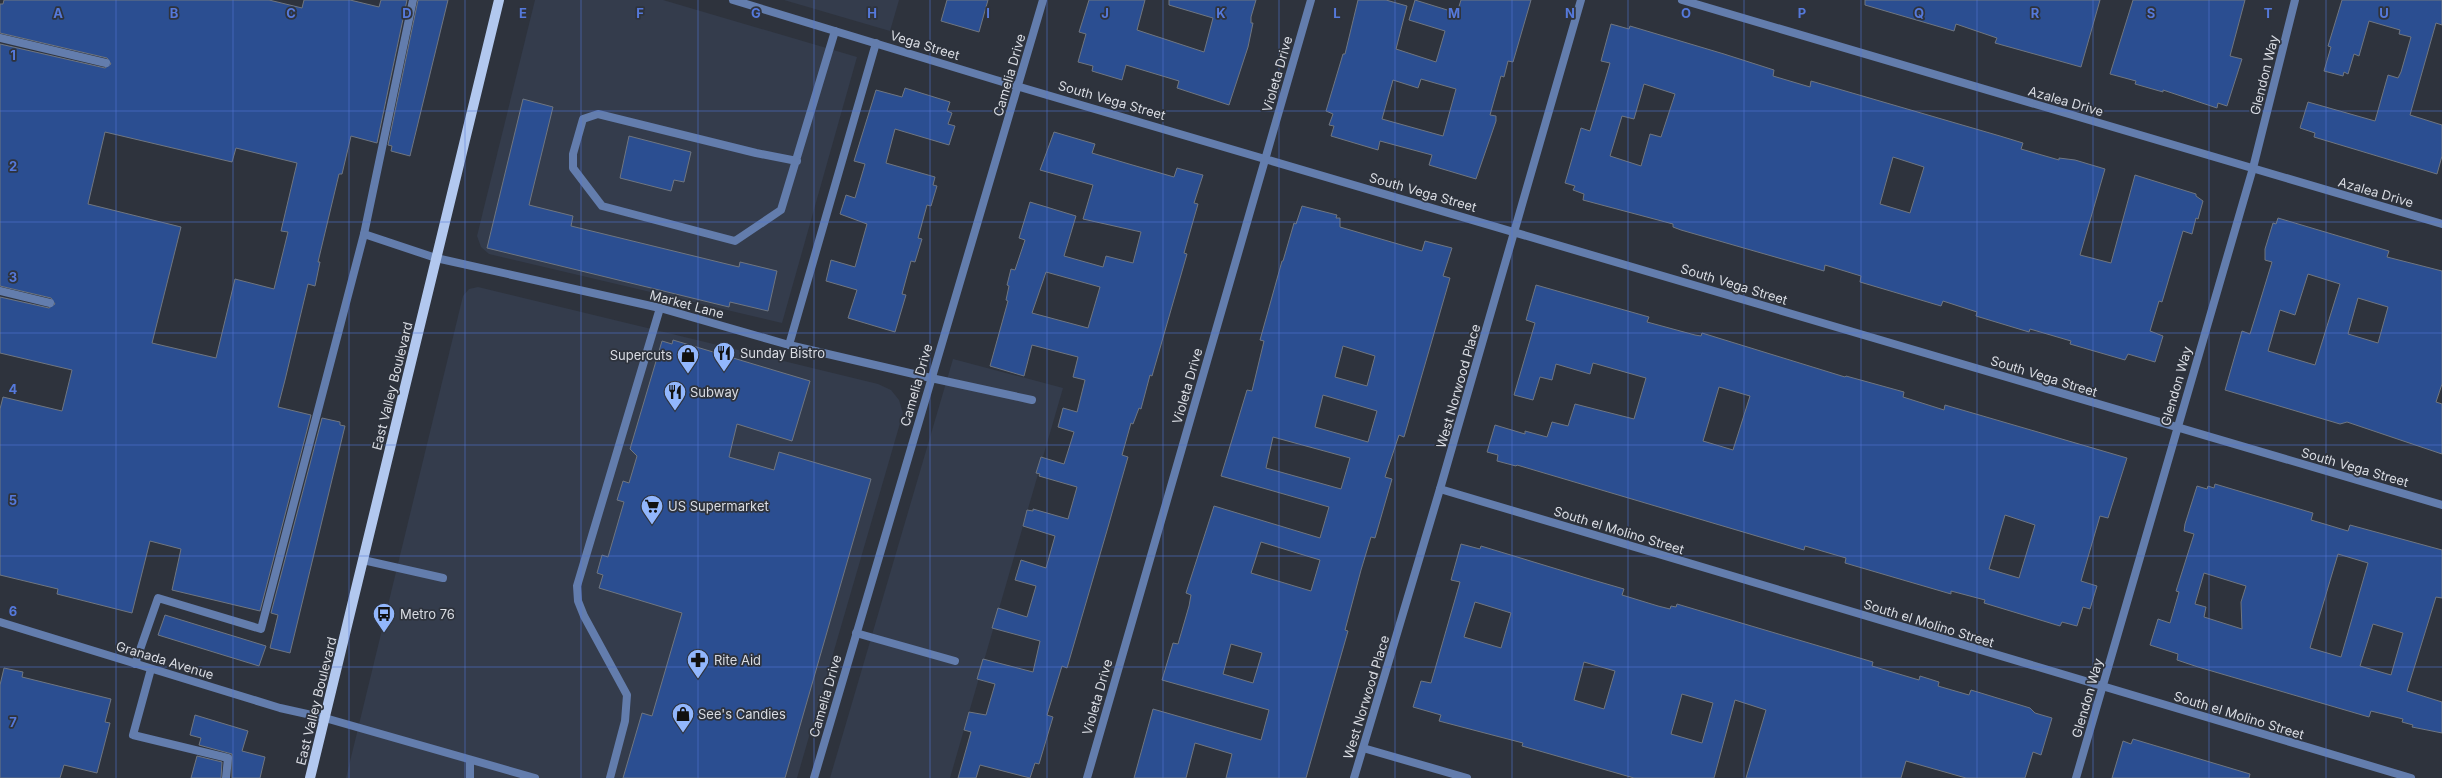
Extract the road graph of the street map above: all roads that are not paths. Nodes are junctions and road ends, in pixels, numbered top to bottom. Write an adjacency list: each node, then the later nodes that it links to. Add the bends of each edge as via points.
1 (413, 0): 19 (street)
2 (499, 0): 20 (main road, East Valley Boulevard)
3 (733, 0): 9 (street, Vega Street)
4 (1043, 0): 13 (street, Camelia Drive)
5 (1311, 0): 14 (street, Violeta Drive)
6 (1581, 0): 18 (street, West Norwood Place)
7 (1682, 0): 16 (street, Azalea Drive)
8 (2295, 0): 16 (street, Glendon Way)
9 (835, 31): 11 (street, Vega Street); 15 (street)
10 (0, 38): 12 (street)
11 (876, 43): 13 (street, Vega Street); 24 (street)
12 (106, 63)
13 (1018, 85): 14 (street, South Vega Street); 25 (street, Camelia Drive)
14 (1265, 159): 18 (street, South Vega Street); 47 (street, Violeta Drive)
15 (797, 161): 15 (street, via 598,114 583,119 573,154 573,168 602,206 735,241 781,210)
16 (2252, 168): 17 (street, Azalea Drive); 27 (street, Glendon Way)
17 (2442, 224)
18 (1514, 232): 27 (street, South Vega Street); 28 (street, West Norwood Place)
19 (364, 234): 20 (street, Market Lane); 35 (street, via 261,629 158,598)
20 (436, 258): 23 (street, Market Lane); 30 (main road, East Valley Boulevard)
21 (0, 291): 22 (street)
22 (50, 303)
23 (660, 308): 24 (street, Market Lane); 45 (street, via 578,586 578,602 584,616 627,695 625,721)
24 (789, 345): 25 (street, Market Lane)
25 (931, 378): 26 (street, Market Lane); 33 (street, Camelia Drive)
26 (1032, 400)
27 (2176, 428): 29 (street, South Vega Street); 37 (street, Glendon Way)
28 (1440, 489): 37 (street, South el Molino Street); 39 (street, West Norwood Place)
29 (2442, 505)
30 (363, 560): 31 (street); 38 (main road, East Valley Boulevard)
31 (442, 578)
32 (0, 622): 35 (street, Granada Avenue)
33 (856, 633): 34 (street); 46 (street, Camelia Drive)
34 (955, 661)
35 (135, 664): 36 (street, Granada Avenue)
36 (151, 669): 38 (street, Granada Avenue, via 280,708); 41 (street, via 133,735 228,758)
37 (2103, 687): 50 (street, Glendon Way); 51 (street, South el Molino Street)
38 (324, 718): 40 (street, Granada Avenue); 42 (main road, East Valley Boulevard)
39 (1363, 748): 48 (street, West Norwood Place); 49 (street)
40 (470, 761): 43 (street); 44 (street, Granada Avenue)
41 (226, 778)
42 (310, 778)
43 (470, 778)
44 (536, 778)
45 (610, 778)
46 (814, 778)
47 (1087, 778)
48 (1354, 778)
49 (1467, 778)
50 (2076, 778)
51 (2411, 778)

